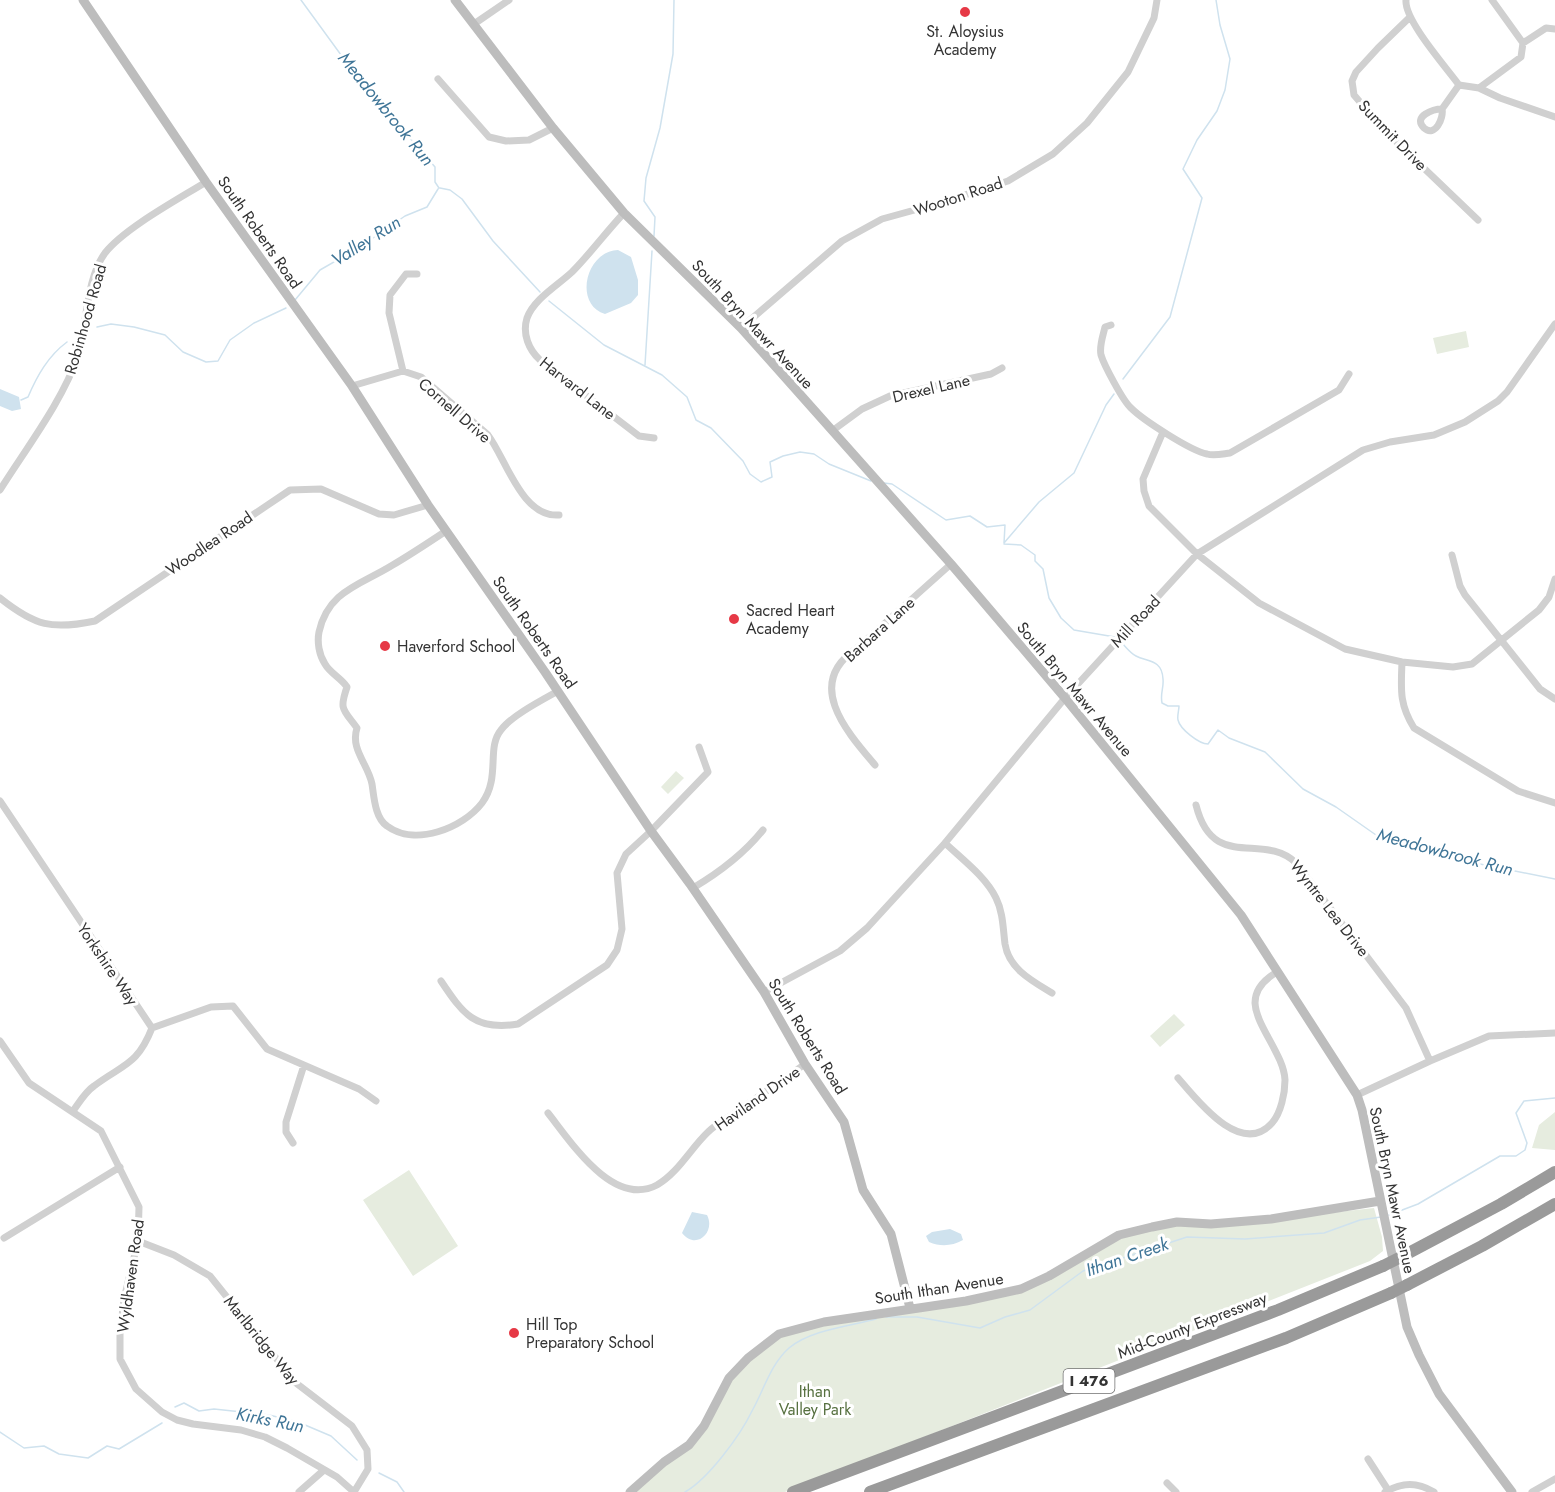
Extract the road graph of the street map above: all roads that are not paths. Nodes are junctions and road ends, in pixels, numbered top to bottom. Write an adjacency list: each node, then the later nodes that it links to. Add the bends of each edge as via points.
1 (83, 0): 17 (street, South Roberts Road)
2 (455, 0): 8 (street, South Bryn Mawr Avenue)
3 (509, 0): 8 (street)
4 (1157, 0): 23 (street, Wooton Road, via 1154,18 1128,72 1087,123 1053,154 1008,181 882,219 842,241)
5 (1406, 0): 7 (street)
6 (1492, 0): 10 (street)
7 (1409, 18): 12 (street); 19 (street, Summit Drive, via 1356,72 1352,81 1354,95 1383,129)
8 (474, 24): 16 (street, South Bryn Mawr Avenue)
9 (1555, 29): 10 (street, via 1546,28)
10 (1523, 44): 13 (street, via 1521,57)
11 (438, 79): 16 (street, via 489,136 506,141 529,140)
12 (1459, 85): 13 (street); 14 (street)
13 (1479, 88): 15 (street)
14 (1442, 109)
15 (1555, 117)
16 (553, 128): 18 (street, South Bryn Mawr Avenue)
17 (206, 182): 27 (street, South Roberts Road); 31 (street, Robinhood Road, via 116,240 103,256 95,275 78,355 64,388)
18 (624, 213): 23 (street, South Bryn Mawr Avenue); 30 (street, Harvard Lane, via 573,271 534,307 526,321 526,338 533,352 549,367 639,436)
19 (1478, 219)
20 (417, 274): 25 (street, via 406,274 390,295 389,313)
21 (1555, 324): 35 (street, Mill Road, via 1498,401 1465,422 1434,435 1363,450)
22 (1111, 325): 29 (street, via 1105,327 1101,355 1124,400)
23 (741, 328): 28 (street, South Bryn Mawr Avenue)
24 (1002, 368): 28 (street, Drexel Lane, via 992,374 891,396 862,409)
25 (403, 372): 27 (street, Cornell Drive); 33 (street, Cornell Drive, via 421,377 489,435 518,489 548,516)
26 (1349, 374): 29 (street, via 1339,390 1230,453 1203,453)
27 (352, 386): 32 (street, South Roberts Road)
28 (832, 431): 37 (street, South Bryn Mawr Avenue)
29 (1163, 432): 35 (street, via 1145,472 1144,491 1149,506)
30 (654, 438)
31 (0, 490)
32 (428, 505): 34 (street, South Roberts Road); 39 (street, Woodlea Road, via 394,515 383,514 321,489 290,490 95,621 46,626)
33 (559, 515)
34 (446, 531): 42 (street, South Roberts Road); 42 (street, via 352,586 330,605 321,623 319,649 324,663 347,687 342,708 357,728 355,745 368,770 379,815 386,826 412,835 447,829 469,817 492,783 494,741 500,730)
35 (1197, 554): 41 (street, via 1259,603 1345,649); 43 (street, Mill Road)
36 (1452, 555): 40 (street, via 1465,595)
37 (951, 564): 43 (street, South Bryn Mawr Avenue); 46 (street, Barbara Lane, via 844,657 836,671 832,701 838,717)
38 (1555, 579): 40 (street, via 1546,603)
39 (0, 598)
40 (1501, 641): 41 (street, via 1472,664 1453,667); 44 (street, via 1540,689)
41 (1402, 662): 48 (street, via 1401,695 1405,714 1414,728 1518,791)
42 (558, 691): 51 (street, South Roberts Road)
43 (1065, 698): 52 (street, Mill Road); 54 (street, South Bryn Mawr Avenue, via 1240,915)
44 (1555, 699)
45 (699, 747): 51 (street, via 708,772)
46 (874, 765)
47 (0, 801): 58 (street, Yorkshire Way)
48 (1555, 803)
49 (1196, 804): 61 (street, Wyntre Lea Drive, via 1201,821 1216,840 1234,848 1289,856 1296,863 1406,1008)
50 (763, 830): 53 (street, via 721,871)
51 (651, 831): 53 (street, South Roberts Road); 55 (street, via 626,854 617,873 622,929 617,950 607,964 518,1024 501,1026 477,1022 459,1008)
52 (945, 843): 56 (street, Mill Road, via 867,928 840,951); 57 (street, via 996,897 1011,962 1024,976)
53 (693, 888): 56 (street, South Roberts Road)
54 (1277, 972): 64 (street, via 1264,980 1255,1000 1285,1078 1275,1119 1266,1130 1252,1134 1232,1130 1210,1115); 65 (street, South Bryn Mawr Avenue)
55 (441, 981)
56 (764, 992): 62 (street, South Roberts Road)
57 (1052, 993)
58 (152, 1028): 63 (street, via 211,1007 233,1006 267,1049); 67 (street, via 144,1048 125,1067 92,1087)
59 (1555, 1033): 61 (street, via 1489,1036)
60 (0, 1041): 67 (street, Wyldhaven Road, via 29,1083)
61 (1430, 1060): 65 (street)
62 (805, 1064): 68 (street, Haviland Drive, via 709,1131 657,1185 645,1188 614,1185); 76 (street, South Roberts Road, via 844,1122 863,1190 891,1234)
63 (304, 1065): 66 (street, via 359,1089); 69 (street, via 286,1122 286,1132)
64 (1178, 1078)
65 (1356, 1095): 72 (street, South Bryn Mawr Avenue)
66 (376, 1101)
67 (73, 1111): 70 (street, Wyldhaven Road, via 101,1131)
68 (548, 1113)
69 (293, 1143)
70 (120, 1167): 74 (street); 75 (street, Wyldhaven Road, via 139,1207)
71 (1555, 1172): 85 (highway, Mid-County Expressway / I 476, bridge, via 1383,1266 1278,1310)
72 (1380, 1201): 76 (street, South Ithan Avenue, via 1271,1219 1211,1224 1177,1222 1152,1227 1119,1235 1021,1289); 89 (street, South Bryn Mawr Avenue, via 1407,1327 1419,1356 1439,1394)
73 (1555, 1204): 86 (highway, I 476, bridge, via 1391,1293 1286,1338)
74 (4, 1238)
75 (138, 1241): 78 (street, Wyldhaven Road, via 120,1334 120,1359 136,1389 177,1420 265,1437); 83 (street, Marlbridge Way, via 174,1255 210,1276 296,1383 352,1426 367,1450 368,1469)
76 (910, 1308): 84 (street, South Ithan Avenue, via 824,1322 779,1334 729,1378 704,1426 689,1445)
77 (1368, 1459): 81 (street)
78 (324, 1470): 82 (street); 83 (street, Wyldhaven Road)
79 (1555, 1479): 90 (street)
80 (1167, 1483): 87 (street)
81 (1387, 1491): 88 (street, via 1420,1485)
82 (300, 1492)
83 (354, 1492)
84 (630, 1492)
85 (793, 1492)
86 (870, 1492)
87 (1176, 1492)
88 (1434, 1492)
89 (1512, 1492)
90 (1532, 1492)

